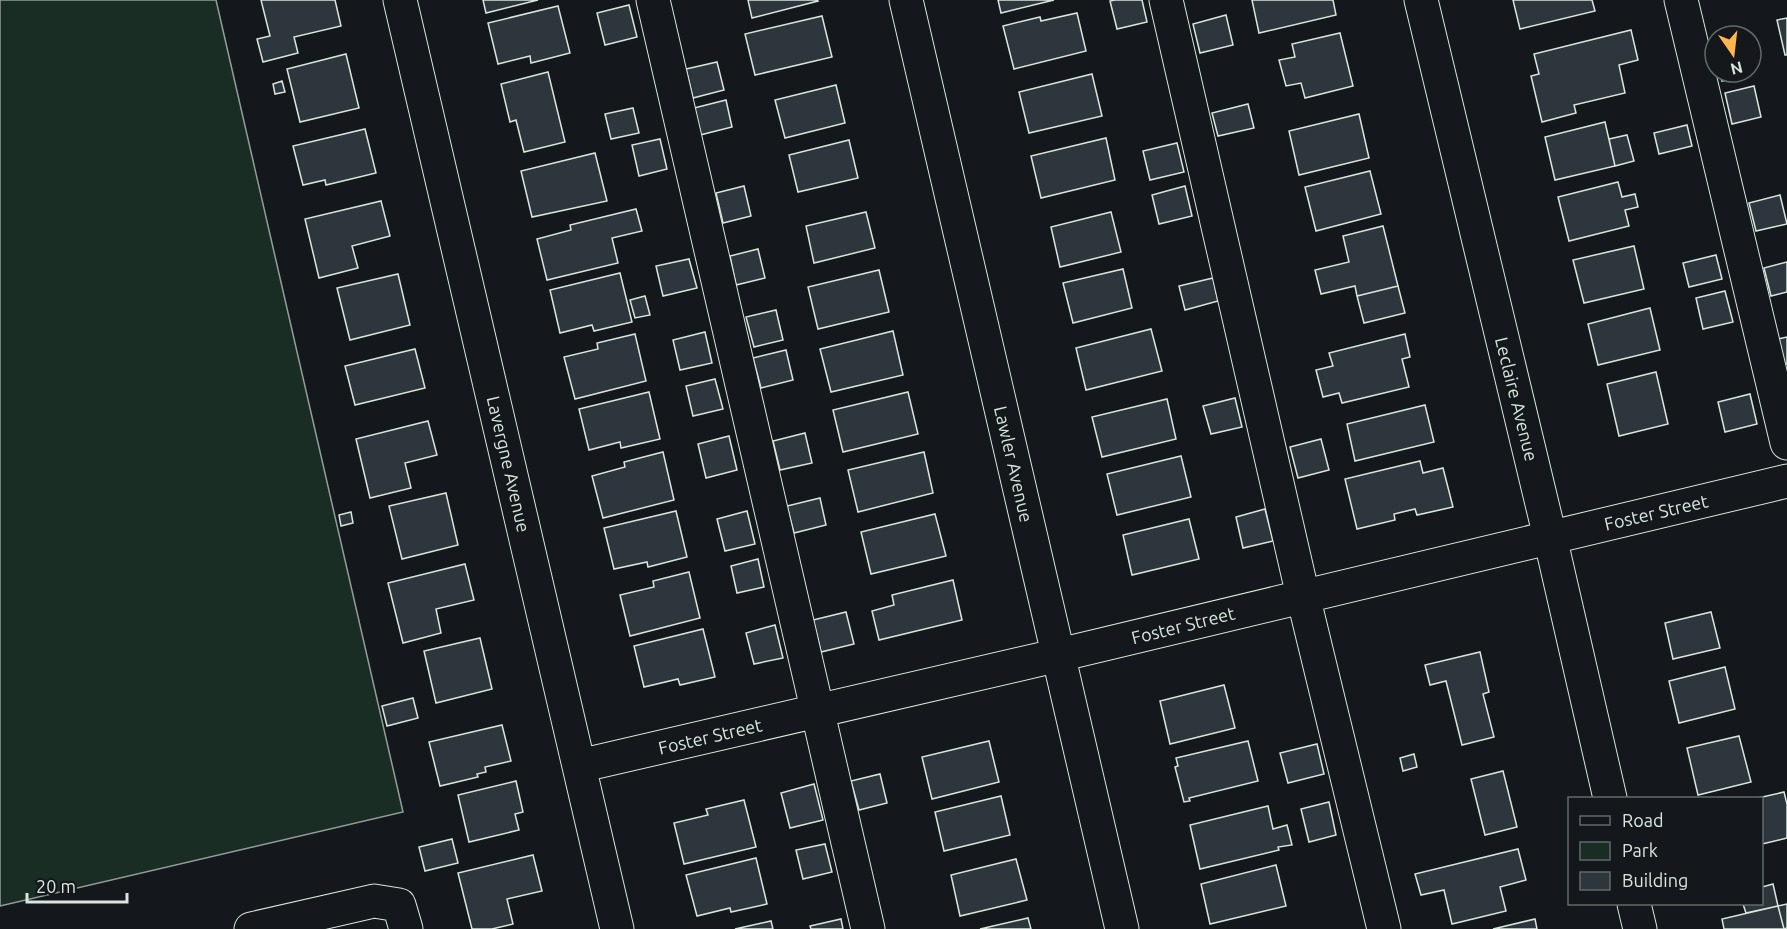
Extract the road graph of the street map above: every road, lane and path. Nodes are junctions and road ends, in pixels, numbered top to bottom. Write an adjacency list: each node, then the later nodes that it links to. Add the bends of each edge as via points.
1 (400, 0): 13 (street, Lavergne Avenue)
2 (653, 0): 12 (street)
3 (906, 0): 11 (street, Lawler Avenue)
4 (1166, 0): 10 (street)
5 (1421, 0): 9 (street, Leclaire Avenue)
6 (1681, 0): 7 (street)
7 (1787, 443)
8 (1787, 481): 9 (street, Foster Street)
9 (1550, 537): 10 (street, Foster Street); 14 (street, Leclaire Avenue)
10 (1303, 596): 11 (street, Foster Street); 21 (street)
11 (1059, 655): 12 (street, Foster Street); 20 (street, Lawler Avenue)
12 (817, 711): 13 (street, Foster Street); 19 (street)
13 (579, 766): 18 (street, Lavergne Avenue)
14 (1610, 797)
15 (1634, 905): 22 (street)
16 (251, 929): 17 (street, via 374,900 399,904)
17 (406, 929)
18 (617, 929)
19 (868, 929)
20 (1122, 929)
21 (1384, 929)
22 (1640, 929)

